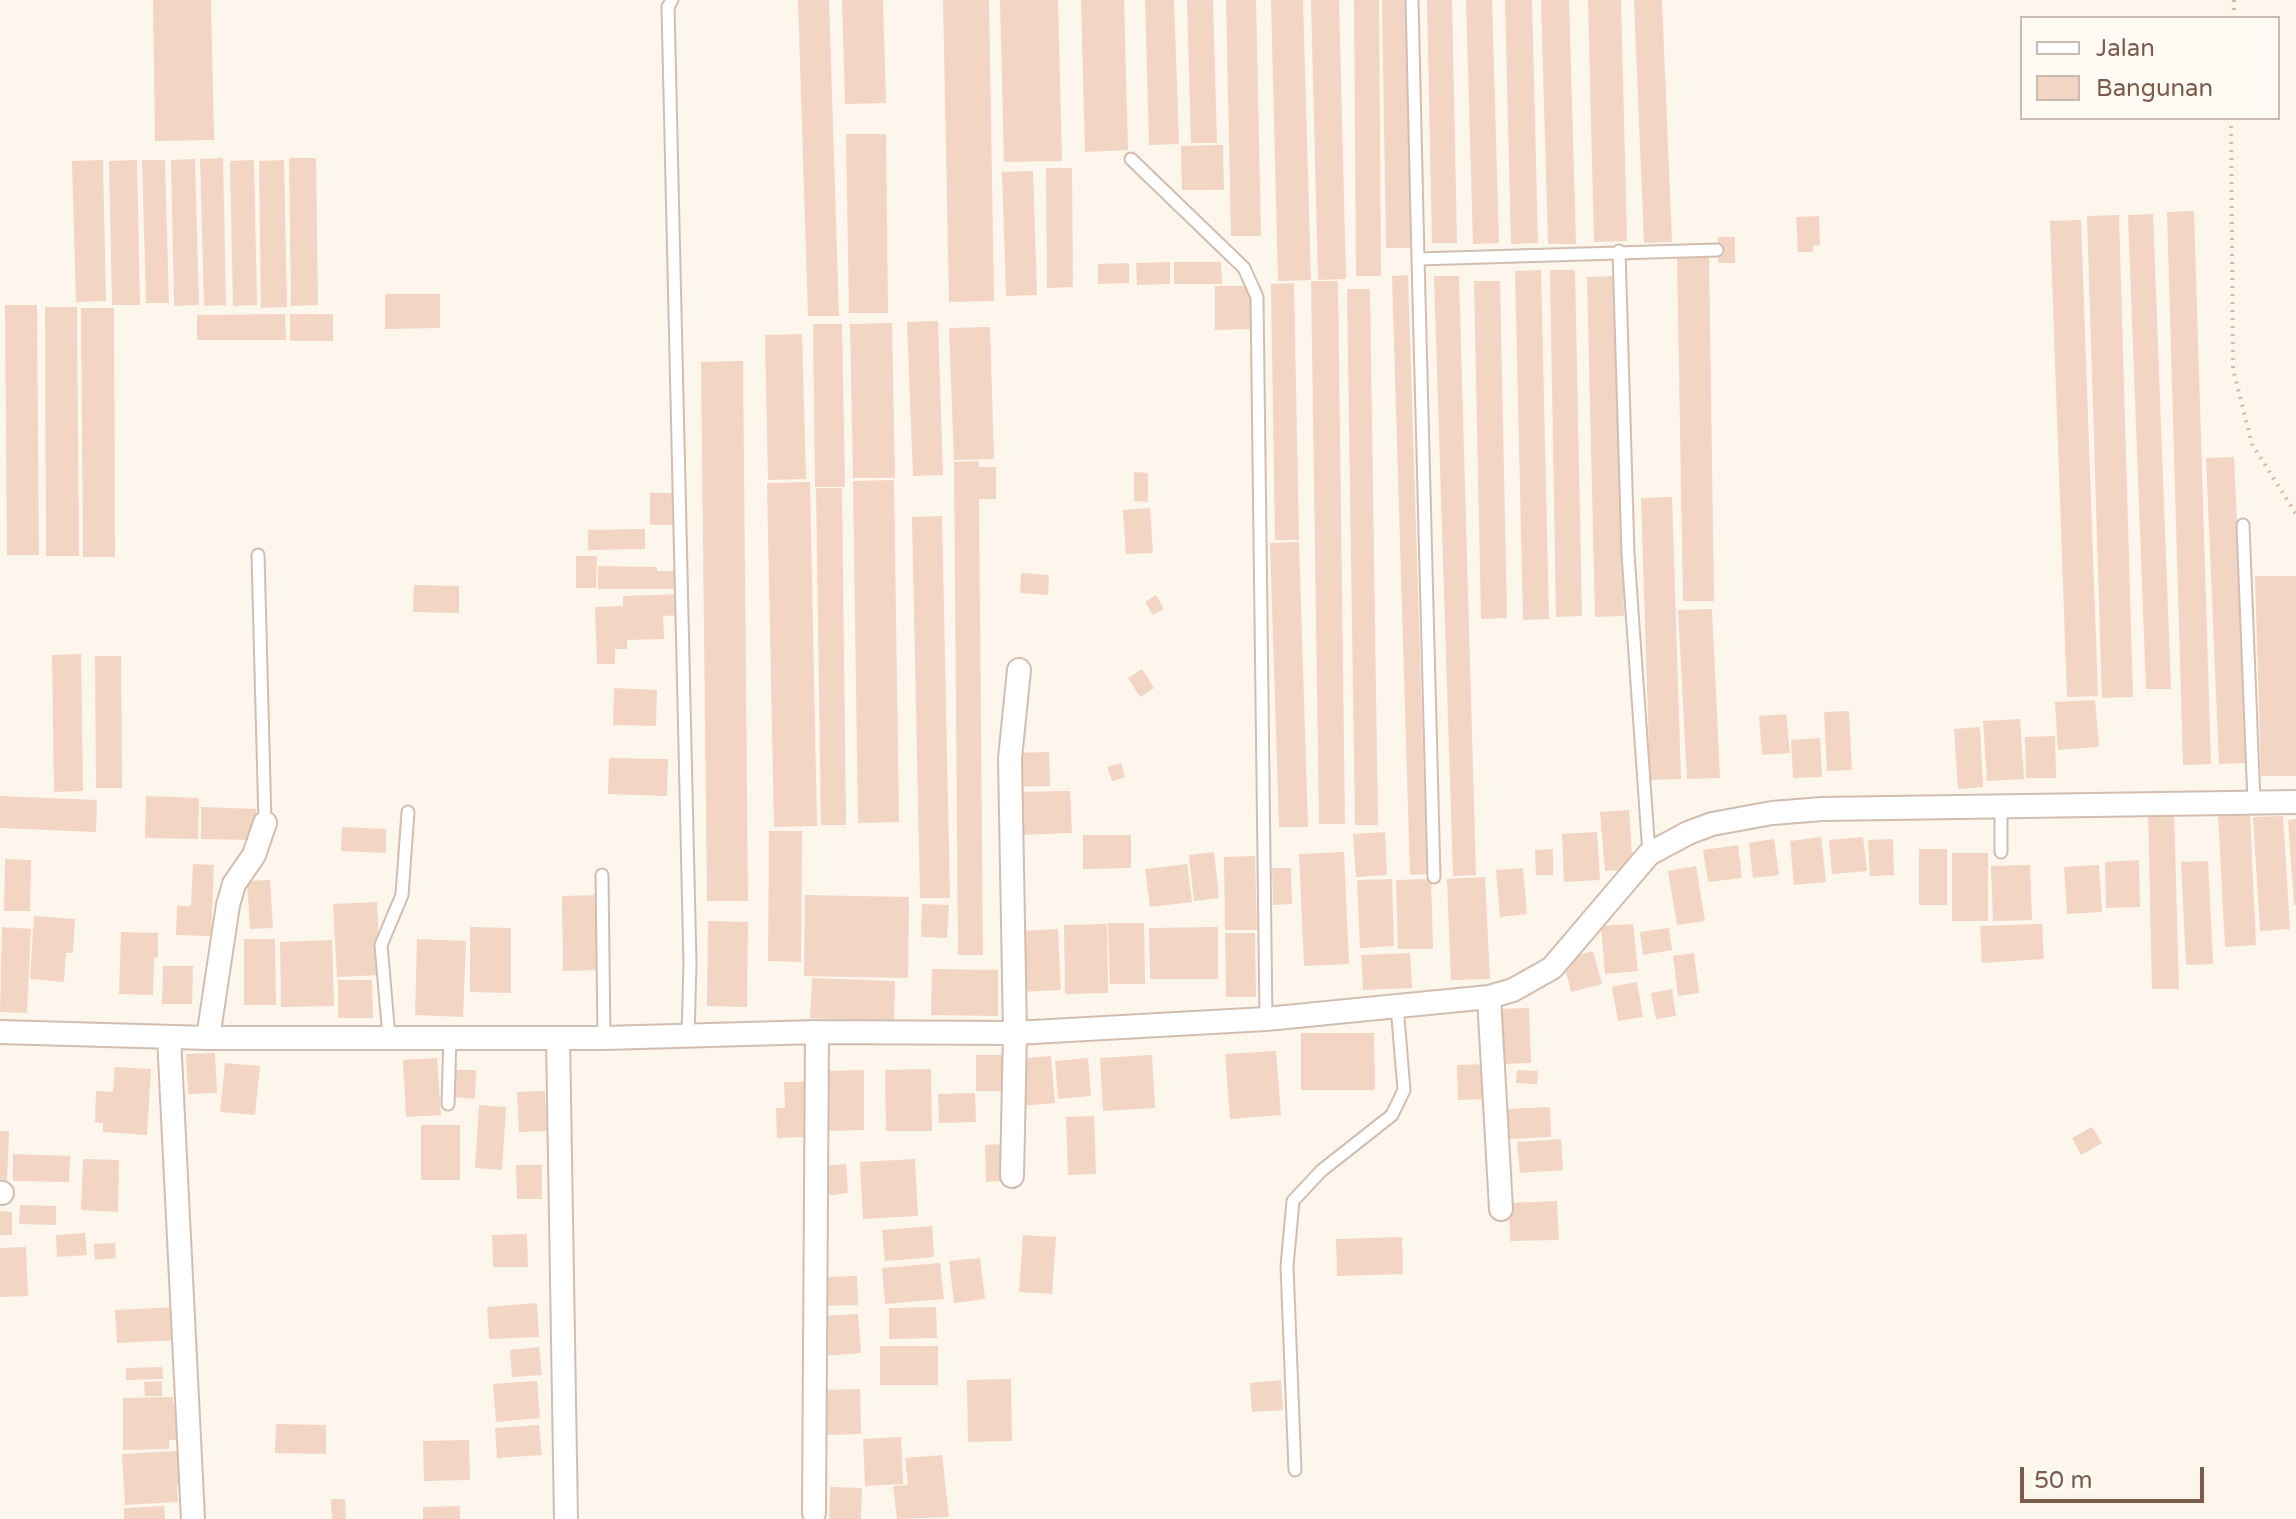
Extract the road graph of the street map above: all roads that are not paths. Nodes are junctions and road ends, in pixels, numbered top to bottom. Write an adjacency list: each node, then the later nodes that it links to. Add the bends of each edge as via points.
1 (672, 0): 28 (lane, via 668,7)
2 (1412, 0): 6 (lane)
3 (1131, 159): 21 (lane, via 1244,268 1257,297)
4 (1717, 250): 5 (lane)
5 (1619, 251): 6 (lane); 16 (lane, via 1628,554)
6 (1418, 259): 18 (lane)
7 (2243, 525): 10 (lane)
8 (258, 555): 14 (lane)
9 (1019, 670): 24 (street, via 1010,758)
10 (2254, 802): 11 (street); 12 (street)
11 (2296, 802)
12 (2001, 806): 15 (lane); 16 (street, via 1772,813 1712,824)
13 (408, 812): 26 (lane, via 402,895 381,945)
14 (265, 823): 29 (street, via 228,905)
15 (2001, 852)
16 (1649, 854): 19 (street, via 1552,968)
17 (602, 875): 31 (lane)
18 (1434, 877)
19 (1489, 997): 20 (street); 34 (street)
20 (1397, 1006): 21 (street); 35 (lane, via 1404,1090 1392,1115 1321,1171 1293,1201 1287,1266)
21 (1266, 1019): 24 (street)
22 (0, 1032): 25 (street)
23 (817, 1032): 24 (street); 28 (street); 36 (street)
24 (1015, 1033): 33 (street)
25 (169, 1037): 29 (street); 37 (street)
26 (389, 1037): 27 (street); 29 (street)
27 (450, 1037): 30 (street); 32 (lane)
28 (688, 1037): 31 (street)
29 (208, 1038)
30 (558, 1038): 31 (street); 38 (street)
31 (604, 1038)
32 (448, 1104)
33 (1012, 1176)
34 (1501, 1209)
35 (1295, 1470)
36 (814, 1513)
37 (193, 1519)
38 (566, 1519)

